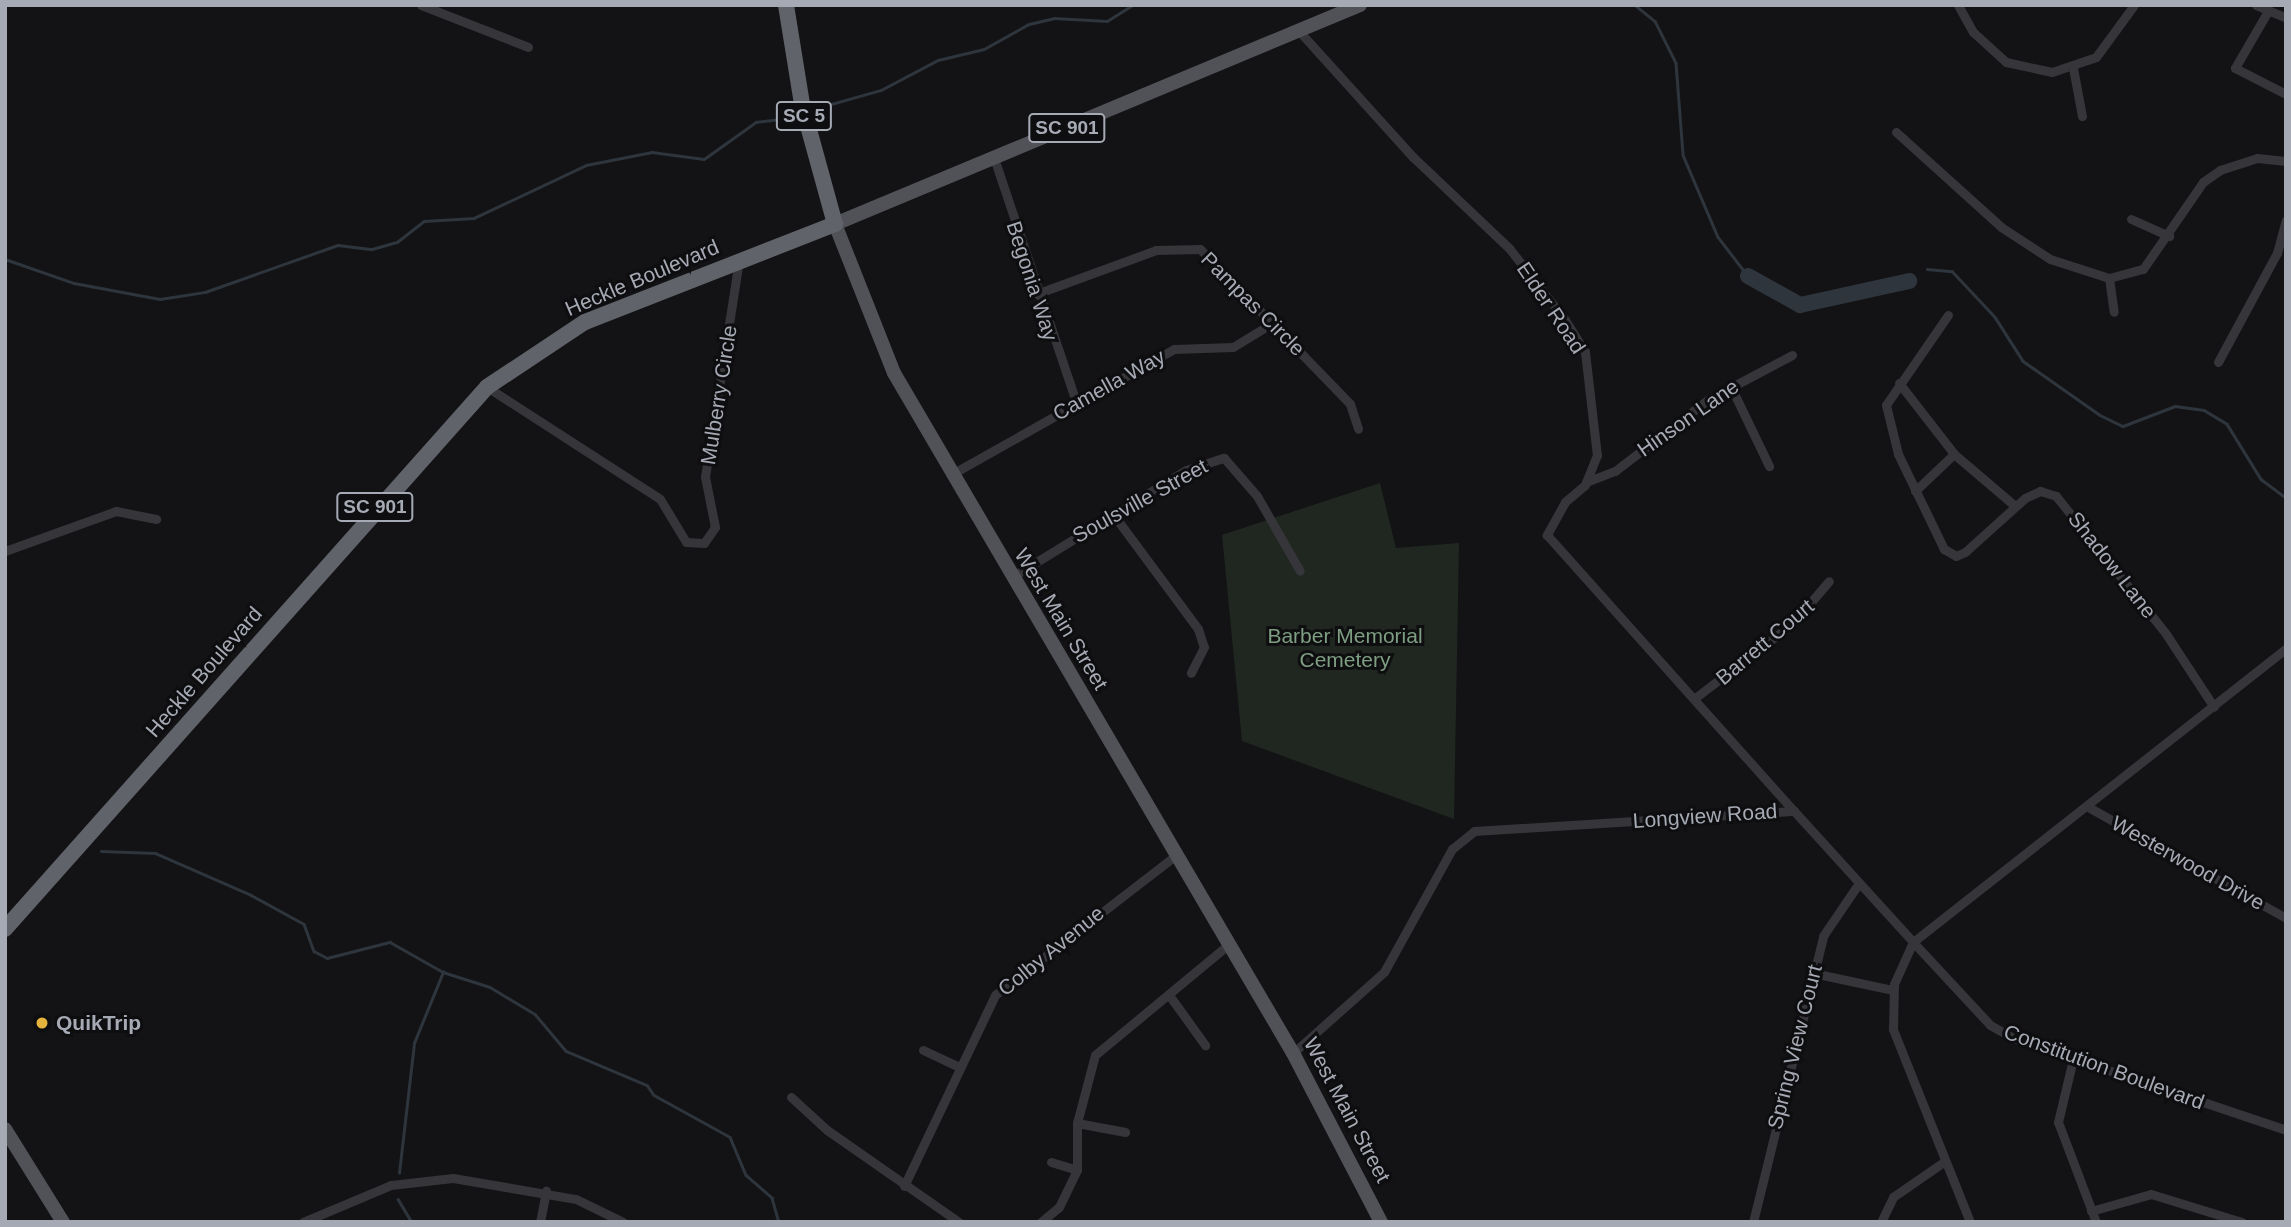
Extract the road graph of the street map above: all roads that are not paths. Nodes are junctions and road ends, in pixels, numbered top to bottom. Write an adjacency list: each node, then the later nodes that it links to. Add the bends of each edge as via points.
1 (421, 5): 10 (street)
2 (786, 5): 19 (highway, West Main Street / SC 5, via 802,104)
3 (1360, 5): 9 (main road, SC 901)
4 (1958, 5): 11 (street, via 1973,32 2006,62 2030,71)
5 (2134, 5): 11 (street, via 2118,36 2096,57)
6 (2256, 5): 7 (street)
7 (2268, 11): 8 (street); 12 (street, via 2235,68)
8 (2286, 18)
9 (1299, 31): 15 (main road, Heckle Boulevard / SC 901); 38 (street, Elder Road, via 1413,157 1509,248 1565,320 1585,352 1596,408 1597,455)
10 (528, 47)
11 (2073, 68): 13 (street)
12 (2286, 94)
13 (2082, 116)
14 (1896, 132): 23 (street, via 2001,227 2050,259)
15 (994, 158): 19 (main road, Heckle Boulevard / SC 901); 24 (street, Begonia Way)
16 (2286, 161): 20 (street, via 2257,158 2220,170 2203,182)
17 (2131, 219): 20 (street)
18 (2286, 220): 21 (street)
19 (835, 224): 22 (highway, Heckle Boulevard / SC 901); 37 (main road, West Main Street, via 877,337)
20 (2169, 236): 23 (street, via 2143,269)
21 (2281, 256): 29 (street)
22 (740, 260): 31 (highway, Heckle Boulevard / SC 901, via 586,322); 31 (street, Mulberry Circle, via 705,477 716,527 704,543 686,542 660,499)
23 (2109, 278): 25 (street)
24 (1036, 294): 27 (street, Pampas Circle, via 1176,246 1200,249); 33 (street, Begonia Way)
25 (2114, 312)
26 (1948, 315): 30 (street)
27 (1274, 322): 33 (street, Camella Way, via 1233,348 1174,349); 34 (street, Pampas Circle, via 1350,404)
28 (1792, 355): 32 (street, Hinson Lane)
29 (2218, 362)
30 (1899, 383): 35 (street); 39 (street, Shadow Lane, via 1885,405)
31 (487, 387): 56 (highway, Heckle Boulevard / SC 901)
32 (1731, 387): 36 (street); 38 (street, Hinson Lane, via 1615,471)
33 (1076, 402): 37 (street, Camella Way)
34 (1358, 429)
35 (1954, 454): 39 (street); 40 (street)
36 (1769, 466)
37 (952, 474): 45 (main road, West Main Street)
38 (1586, 482): 49 (street, Elder Road, via 1565,502 1547,535)
39 (1915, 491): 40 (street, Shadow Lane, via 1944,549 1956,556)
40 (2014, 505): 50 (street, Shadow Lane, via 2039,491 2067,507 2166,634)
41 (1113, 514): 44 (street, Soulsville Street, via 1186,470 1224,458 1257,496); 45 (street, Soulsville Street); 48 (street, via 1198,629 1204,647)
42 (156, 519): 43 (street, via 116,511)
43 (5, 551)
44 (1300, 570)
45 (1012, 577): 53 (main road, West Main Street)
46 (1829, 581): 49 (street, Barrett Court, via 1793,623)
47 (2286, 649): 50 (street)
48 (1191, 673)
49 (1695, 698): 52 (street, Elder Road)
50 (2214, 707): 51 (street)
51 (2090, 808): 55 (street, Westerwood Drive); 57 (street)
52 (1794, 810): 54 (street, Longview Road); 64 (street, Longview Road, via 1474,831 1452,849 1384,972)
53 (1176, 855): 58 (main road, West Main Street); 66 (street, Colby Avenue, via 1001,989 979,1018)
54 (1859, 883): 57 (street, Longview Road); 59 (street, Spring View Court, via 1834,913)
55 (2286, 918)
56 (5, 929)
57 (1913, 942): 60 (street); 65 (street, Constitution Boulevard, via 1990,1025)
58 (1229, 944): 61 (street); 64 (main road, West Main Street)
59 (1813, 974): 60 (street); 85 (street, Spring View Court)
60 (1893, 990): 72 (street, via 1893,1028)
61 (1169, 995): 62 (street); 68 (street, via 1095,1055)
62 (1205, 1045)
63 (923, 1050): 66 (street)
64 (1293, 1053): 84 (main road, West Main Street)
65 (2073, 1059): 70 (street, Constitution Boulevard); 77 (street, via 2057,1122)
66 (958, 1066): 75 (street, Colby Avenue, via 933,1135)
67 (791, 1097): 75 (street)
68 (1077, 1123): 71 (street); 74 (street)
69 (5, 1129): 78 (main road)
70 (2286, 1130)
71 (1125, 1132)
72 (1945, 1161): 86 (street, via 1893,1197); 87 (street)
73 (1051, 1163): 74 (street)
74 (1077, 1170): 83 (street, via 1059,1207)
75 (904, 1185): 82 (street)
76 (546, 1191): 79 (street, via 485,1180 422,1180 341,1201); 80 (street); 81 (street)
77 (2091, 1211): 88 (street); 89 (street, via 2151,1195)
78 (63, 1222)
79 (303, 1222)
80 (540, 1222)
81 (623, 1222)
82 (960, 1222)
83 (1041, 1222)
84 (1381, 1222)
85 (1753, 1222)
86 (1881, 1222)
87 (1970, 1222)
88 (2096, 1222)
89 (2242, 1222)

